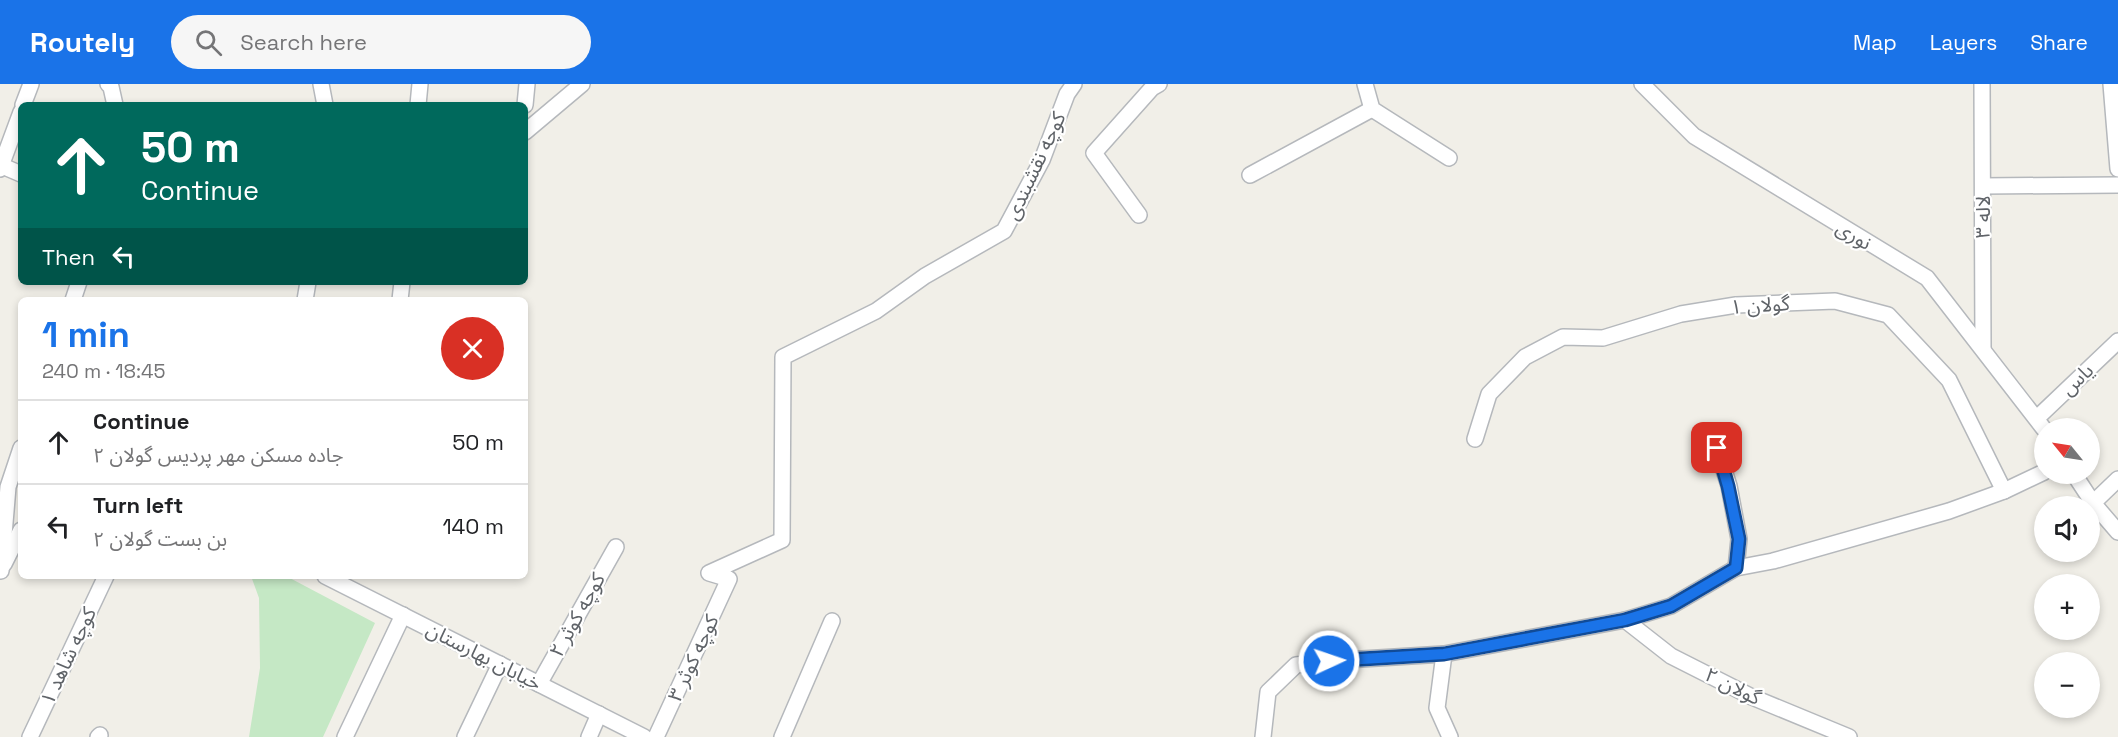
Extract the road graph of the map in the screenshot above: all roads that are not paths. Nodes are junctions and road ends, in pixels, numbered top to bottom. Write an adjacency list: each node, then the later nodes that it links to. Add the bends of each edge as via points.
1 (31, 84): 13 (street)
2 (108, 84): 14 (street)
3 (321, 84): 15 (street)
4 (420, 84): 16 (street)
5 (527, 84): 17 (street)
6 (582, 84): 20 (street)
7 (1074, 84): 48 (street, کوچه نقشبندی, via 1042,160 1004,231 925,276 876,311 783,357 782,540 709,573)
8 (1159, 84): 28 (street, via 1094,153)
9 (1365, 84): 18 (street)
10 (1642, 84): 30 (street, نوری, via 1694,136 1927,278)
11 (1982, 84): 27 (street, لاله ۳)
12 (2111, 84): 23 (street)
13 (24, 102)
14 (114, 102)
15 (324, 102)
16 (418, 102)
17 (525, 102)
18 (1372, 109): 21 (street); 25 (street)
19 (18, 120): 22 (street)
20 (528, 129)
21 (1449, 158)
22 (0, 167): 24 (street)
23 (2118, 169)
24 (18, 173)
25 (1250, 175)
26 (2118, 185): 27 (street)
27 (1983, 186): 30 (street, لاله ۳)
28 (1139, 215)
29 (2118, 341): 32 (street, یاس)
30 (1983, 349): 31 (street, نوری)
31 (2037, 418)
32 (2046, 418)
33 (1475, 439): 38 (street, گولان ۱, via 1489,394 1525,357 1563,338 1603,338 1682,314 1737,305 1835,301 1888,315 1949,380)
34 (1717, 448): 44 (street, via 1739,539)
35 (18, 457): 45 (street, via 8,487)
36 (2034, 477): 38 (street)
37 (2118, 479): 39 (street)
38 (2004, 491): 44 (street, via 1927,517)
39 (2100, 496)
40 (2100, 511): 41 (street)
41 (2118, 532)
42 (18, 536): 45 (street)
43 (616, 547): 54 (street, کوچه کوثر ۲)
44 (1736, 568): 50 (street, via 1671,606)
45 (0, 571)
46 (105, 579): 56 (street, کوچه شاهد ۱)
47 (331, 579): 49 (street, خیابان بهارستان)
48 (729, 579): 61 (street, کوچه کوثر ۳)
49 (403, 615): 53 (street, خیابان بهارستان); 57 (street)
50 (1625, 620): 52 (street); 65 (street, گولان ۲, via 1671,656 1752,697)
51 (832, 621): 62 (street)
52 (1444, 654): 63 (street, via 1296,665 1268,692); 64 (street, via 1437,708)
53 (500, 664): 54 (street, خیابان بهارستان); 58 (street)
54 (539, 684): 55 (street, خیابان بهارستان)
55 (599, 714): 59 (street); 60 (street, خیابان بهارستان)
56 (30, 737)
57 (345, 737)
58 (465, 737)
59 (589, 737)
60 (644, 737)
61 (656, 737)
62 (782, 737)
63 (1263, 737)
64 (1450, 737)
65 (1849, 737)

